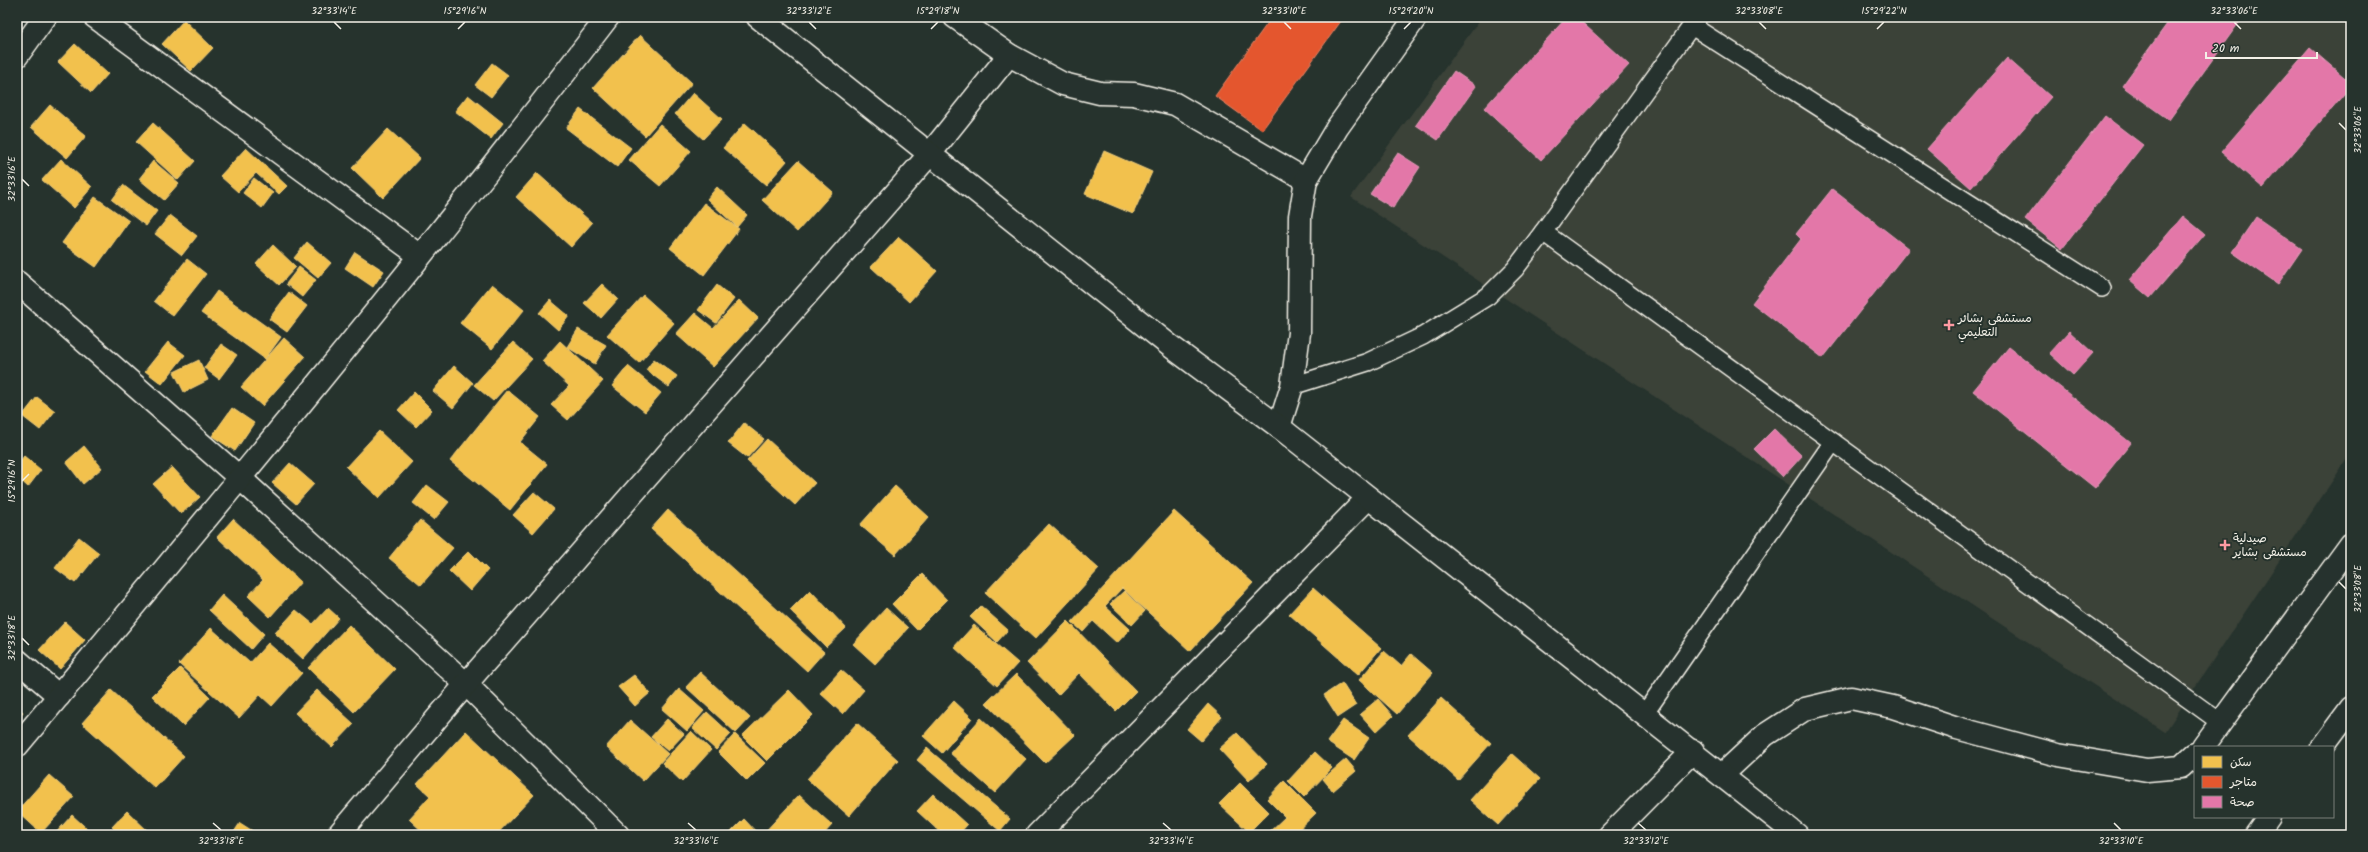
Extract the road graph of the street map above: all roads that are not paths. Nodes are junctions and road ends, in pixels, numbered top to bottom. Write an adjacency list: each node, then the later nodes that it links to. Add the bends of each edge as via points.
1 (44, 17): 9 (street)
2 (94, 17): 13 (street)
3 (608, 17): 13 (street, via 491,170)
4 (758, 17): 10 (street)
5 (955, 17): 8 (street)
6 (1416, 17): 11 (street, via 1337,128)
7 (1695, 21): 12 (lane); 15 (lane)
8 (1009, 55): 10 (street); 11 (street, via 1063,84 1100,93 1134,94 1175,104)
9 (17, 56)
10 (929, 155): 17 (street, via 1169,345); 23 (street)
11 (1306, 180): 16 (street, via 1300,216 1299,333)
12 (1543, 232): 16 (lane, via 1515,269 1488,296 1463,313 1423,336 1368,362); 18 (lane)
13 (420, 256): 19 (street)
14 (17, 282): 19 (street)
15 (2102, 288)
16 (1292, 386): 17 (street)
17 (1280, 427): 20 (street)
18 (1833, 442): 26 (lane); 27 (lane)
19 (241, 479): 23 (street); 24 (street)
20 (1368, 498): 26 (street); 37 (street)
21 (2351, 544): 27 (street)
22 (17, 660): 24 (street)
23 (466, 684): 35 (street); 36 (street)
24 (59, 696): 28 (street)
25 (2351, 708): 30 (street)
26 (1645, 713): 31 (street)
27 (2220, 722): 29 (street)
28 (17, 746)
29 (2204, 746)
30 (2323, 746)
31 (1693, 751): 33 (street); 38 (street)
32 (2194, 755): 33 (street, via 2181,767 2139,769 2058,755 1958,728 1893,707 1851,698 1805,709 1765,735)
33 (1723, 774): 39 (street)
34 (2268, 818): 40 (street)
35 (338, 835)
36 (618, 835)
37 (1037, 835)
38 (1610, 835)
39 (1797, 835)
40 (2256, 835)

